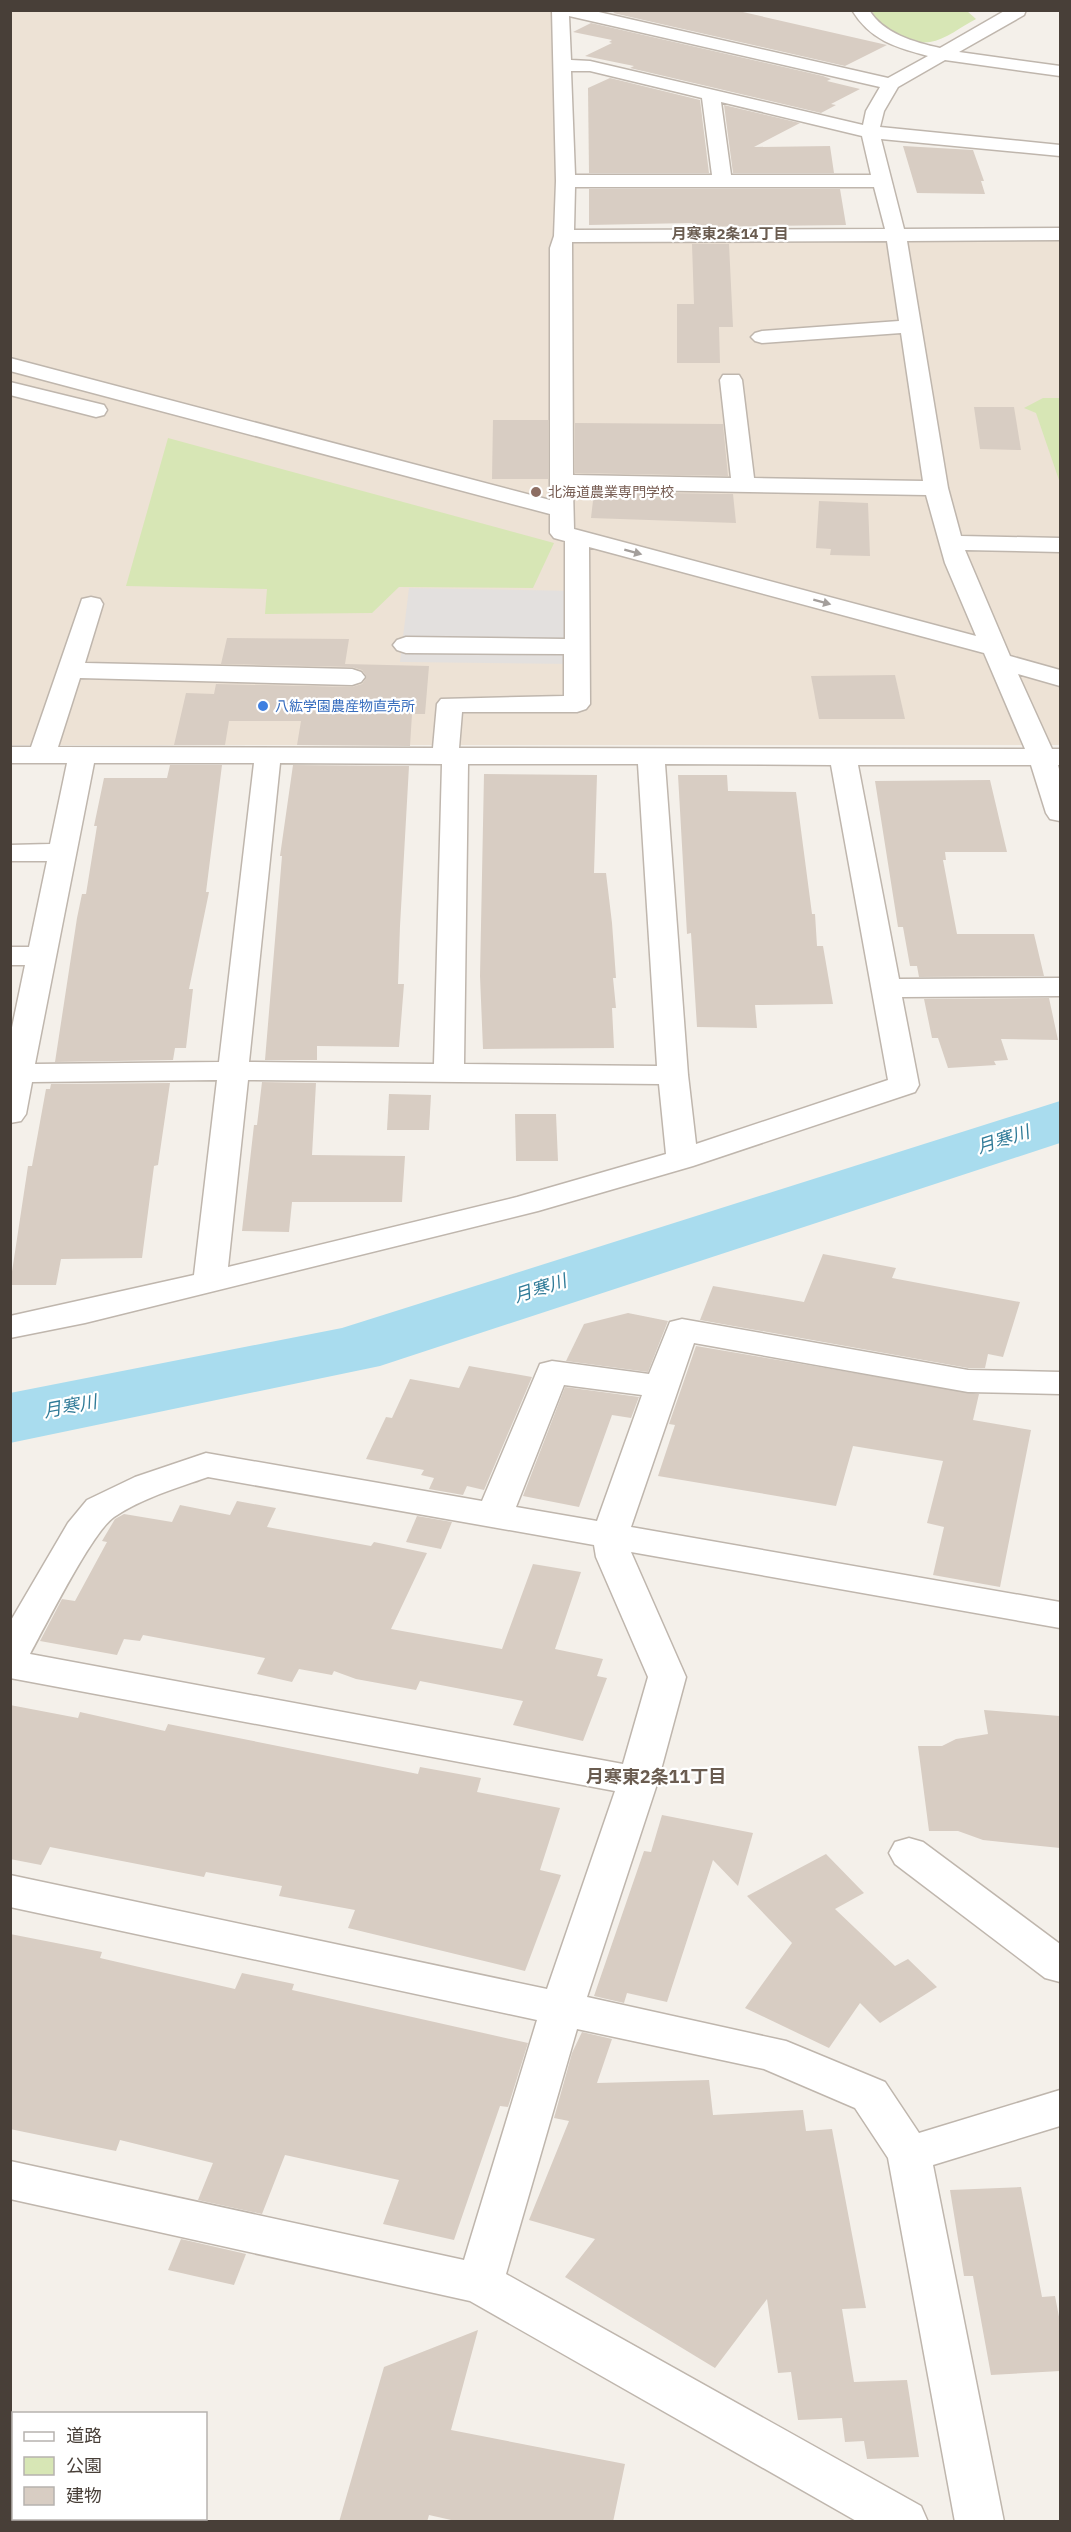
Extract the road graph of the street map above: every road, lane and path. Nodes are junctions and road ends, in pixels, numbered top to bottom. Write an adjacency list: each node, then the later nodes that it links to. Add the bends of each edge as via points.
1 (560, 10): 7 (street)
2 (565, 10): 9 (street)
3 (860, 10): 6 (street, via 866,23 889,38)
4 (1040, 10): 5 (street)
5 (1016, 11): 6 (street)
6 (941, 54): 8 (street); 9 (street)
7 (564, 65): 10 (street, via 590,66); 13 (street)
8 (1060, 71)
9 (891, 84): 11 (street, via 875,111)
10 (711, 95): 11 (street); 14 (street)
11 (870, 132): 12 (street); 15 (street)
12 (1060, 150)
13 (566, 181): 14 (street); 18 (street)
14 (722, 181): 15 (street)
15 (883, 182): 17 (street)
16 (1060, 234): 17 (street)
17 (896, 235): 18 (street); 19 (street)
18 (564, 236): 27 (street, via 560,248)
19 (910, 326): 20 (street); 29 (street)
20 (762, 337)
21 (10, 364): 25 (street)
22 (731, 380): 28 (street)
23 (10, 388): 24 (street)
24 (122, 417)
25 (339, 451): 26 (street); 30 (street)
26 (313, 467)
27 (562, 482): 28 (street); 30 (street)
28 (743, 485): 29 (street)
29 (936, 488): 33 (street)
30 (562, 510): 32 (street)
31 (539, 527): 32 (street)
32 (572, 543): 37 (street); 38 (street)
33 (952, 543): 34 (street); 38 (street)
34 (1060, 545)
35 (91, 604): 39 (street)
36 (406, 645): 37 (street)
37 (576, 647): 47 (street, via 577,704 450,704)
38 (1000, 661): 41 (street); 49 (street)
39 (69, 670): 40 (street); 43 (street)
40 (352, 677)
41 (1060, 678)
42 (10, 755): 43 (street)
43 (42, 755): 44 (street)
44 (82, 755): 45 (street); 51 (street)
45 (267, 755): 47 (street); 57 (street)
46 (651, 755): 47 (street); 48 (street); 60 (street)
47 (450, 756): 59 (street)
48 (843, 756): 49 (street); 56 (street)
49 (1052, 757): 50 (street)
50 (1060, 813)
51 (63, 852): 52 (street); 54 (street)
52 (10, 853)
53 (10, 956): 54 (street)
54 (42, 956): 58 (street)
55 (1060, 987): 56 (street)
56 (885, 988): 62 (street, via 904,1085)
57 (232, 1071): 58 (street); 59 (street); 63 (street)
58 (15, 1073): 61 (street)
59 (449, 1073): 60 (street)
60 (672, 1075): 62 (street)
61 (10, 1114)
62 (682, 1160): 63 (street, via 527,1204)
63 (210, 1282): 64 (street)
64 (10, 1327)
65 (1060, 1383): 66 (street, via 968,1381 682,1330)
66 (662, 1388): 67 (street, via 552,1372); 68 (street)
67 (495, 1515): 68 (street); 70 (street, via 206,1465 148,1485 100,1509 81,1532)
68 (610, 1535): 69 (street); 72 (street, via 614,1557 667,1677)
69 (1060, 1615)
70 (10, 1655)
71 (10, 1664): 72 (street)
72 (638, 1781): 76 (street)
73 (909, 1853): 75 (street)
74 (10, 1891): 76 (street)
75 (1060, 1966)
76 (562, 2008): 78 (street, via 771,2054 870,2095); 80 (street)
77 (1060, 2108): 78 (street)
78 (909, 2154): 82 (street)
79 (10, 2180): 80 (street)
80 (480, 2283): 81 (street)
81 (904, 2522)
82 (980, 2522)

